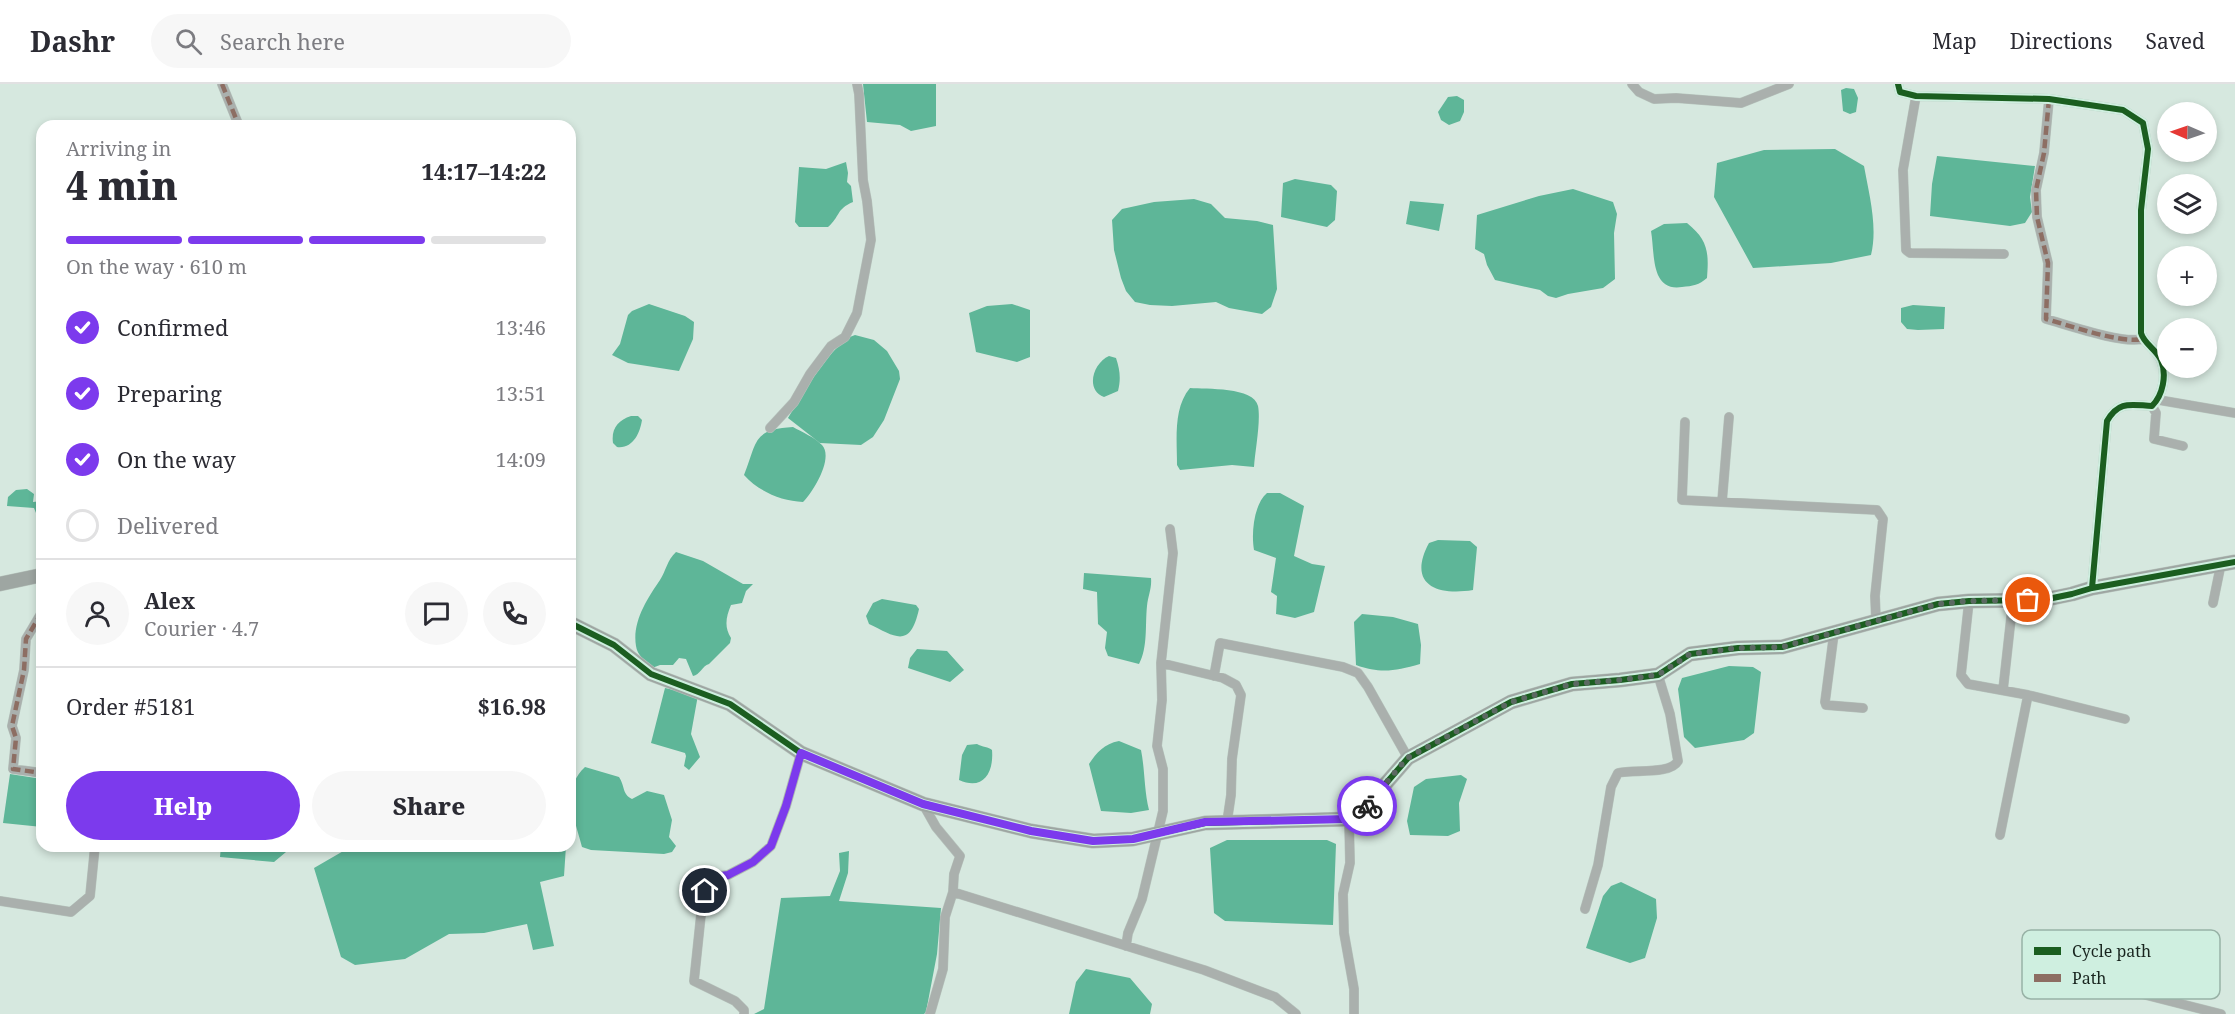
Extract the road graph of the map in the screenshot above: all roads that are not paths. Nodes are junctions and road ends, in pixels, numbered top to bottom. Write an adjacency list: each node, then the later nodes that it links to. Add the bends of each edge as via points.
1 (222, 84): 8 (street)
2 (857, 84): 15 (street, via 871,240 864,286 850,330 831,346 794,402)
3 (1632, 84): 4 (street, via 1654,99 1741,103)
4 (1789, 84)
5 (1898, 84): 6 (street, via 1900,92)
6 (1916, 96): 7 (street); 9 (street, via 1903,170 1906,250)
7 (2049, 99): 10 (street, via 2123,110 2144,123 2148,149 2141,210); 10 (street, via 2036,190 2037,217 2048,263 2046,319 2134,341)
8 (237, 120)
9 (2004, 254)
10 (2142, 339): 11 (street, via 2161,360 2164,385)
11 (2156, 403): 12 (street); 16 (street, via 2154,439); 22 (street, via 2126,404 2114,409 2107,420)
12 (2235, 413)
13 (1729, 417): 17 (street)
14 (1685, 422): 17 (street, via 1682,500)
15 (770, 428)
16 (2183, 446)
17 (1722, 502): 26 (street, via 1877,510 1883,519)
18 (1170, 529): 30 (street, via 1173,553)
19 (2228, 563): 22 (street); 25 (street)
20 (36, 576): 21 (street)
21 (0, 584)
22 (2092, 588): 23 (street, via 2043,600)
23 (2013, 600): 24 (street); 33 (street)
24 (1969, 601): 26 (street, via 1938,604); 33 (street, via 1961,675 1968,684)
25 (2213, 603)
26 (1876, 620): 29 (street)
27 (36, 622): 39 (street, via 26,639 12,726 16,738 13,769)
28 (576, 625): 37 (street, via 614,645 651,674 730,704)
29 (1834, 633): 31 (street, via 1782,647 1690,654); 35 (street, via 1825,702)
30 (1161, 663): 32 (street); 43 (street, via 1157,746 1163,811)
31 (1658, 675): 38 (street, via 1572,684 1511,702); 48 (street, via 1678,761 1668,769 1618,773 1611,787)
32 (1214, 676): 38 (street, via 1220,643 1358,673); 42 (street, via 1236,685 1241,695)
33 (2003, 690): 34 (street)
34 (2028, 695): 36 (street); 44 (street)
35 (1863, 708)
36 (2125, 719)
37 (801, 753): 40 (street); 51 (street, via 771,846 753,862 728,875 708,878 706,887 694,981 735,1002)
38 (1407, 758): 41 (street, via 1368,804)
39 (36, 772)
40 (923, 804): 43 (street, via 1031,831 1093,841 1133,839); 46 (street, via 960,856)
41 (1348, 819): 42 (street); 54 (street, via 1350,863 1343,894 1344,933 1354,989)
42 (1227, 822): 43 (street, via 1205,822)
43 (1159, 832): 49 (street)
44 (2000, 835)
45 (94, 852): 47 (street, via 90,897 71,912)
46 (953, 892): 49 (street); 52 (street, via 945,917 943,969)
47 (0, 901)
48 (1586, 909)
49 (1126, 946): 53 (street, via 1275,996)
50 (2162, 999): 55 (street)
51 (744, 1014)
52 (930, 1014)
53 (1296, 1014)
54 (1354, 1014)
55 (2221, 1014)

